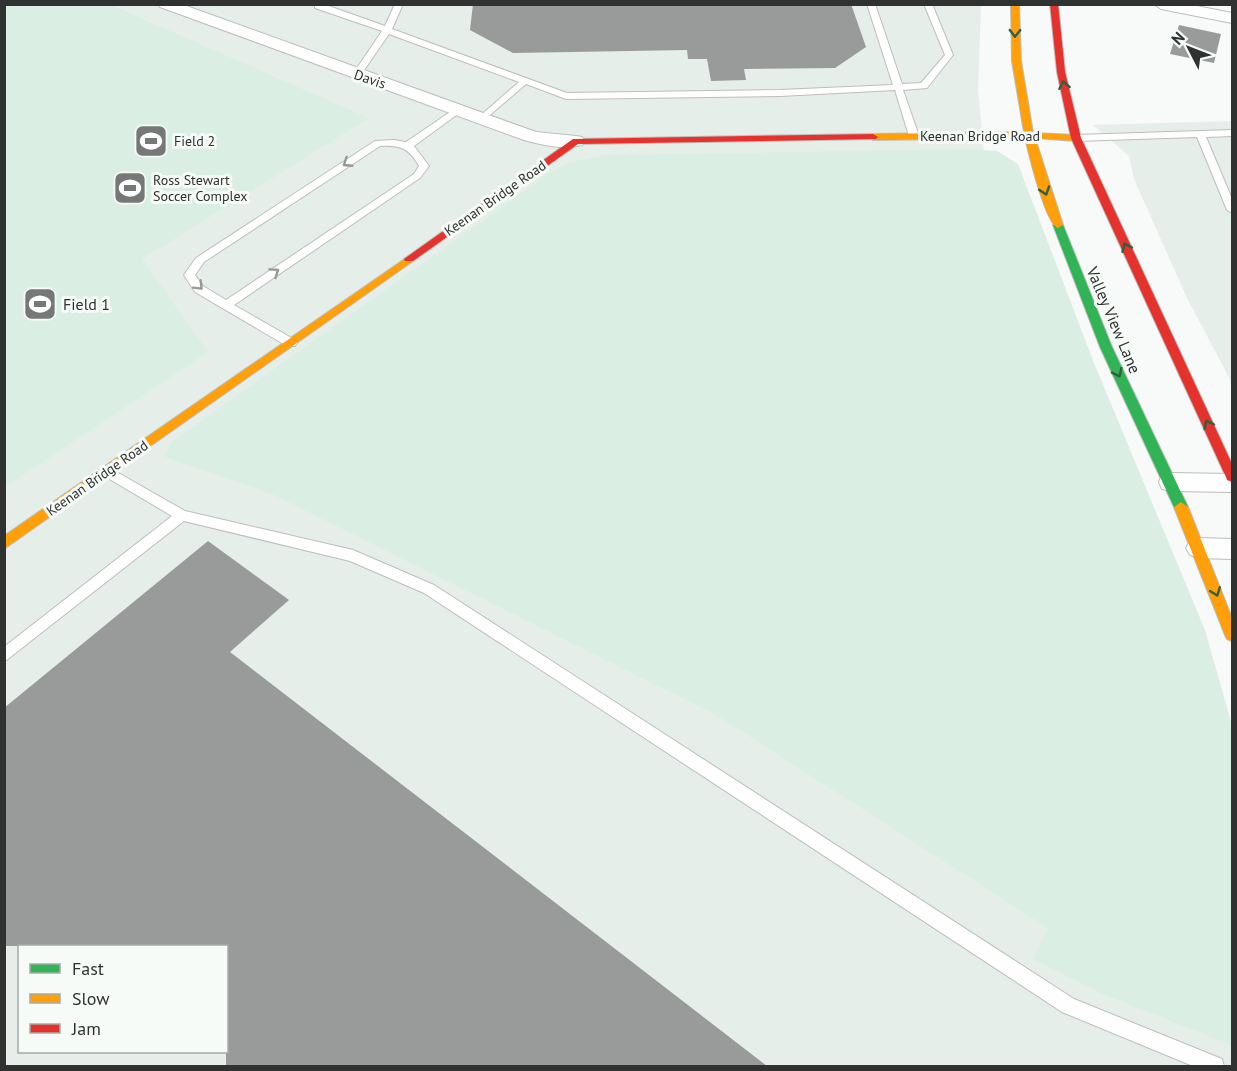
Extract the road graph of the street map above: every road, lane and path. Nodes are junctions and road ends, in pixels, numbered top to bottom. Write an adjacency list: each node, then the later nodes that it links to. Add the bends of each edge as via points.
1 (165, 4): 11 (street, Davis)
2 (319, 4): 10 (lane)
3 (399, 4): 10 (lane)
4 (871, 4): 13 (lane)
5 (928, 4): 13 (lane, via 949,55 924,86)
6 (1015, 4): 19 (main road, Valley View Lane, one-way to 19, via 1014,42)
7 (1054, 4): 20 (main road, one-way to 7, via 1055,32)
8 (1161, 4): 9 (street)
9 (1233, 18)
10 (387, 30): 11 (lane); 12 (lane)
11 (357, 74): 14 (street, Davis)
12 (524, 82): 13 (lane, via 566,96); 15 (lane)
13 (898, 89): 18 (lane)
14 (459, 109): 15 (street, Davis); 22 (lane)
15 (483, 118): 21 (street, Davis, via 545,140)
16 (1233, 133): 17 (lane)
17 (1200, 134): 20 (lane); 23 (lane)
18 (914, 135): 19 (main road, Keenan Bridge Road); 21 (main road, Keenan Bridge Road)
19 (1027, 135): 20 (main road, Keenan Bridge Road); 28 (main road, Valley View Lane, one-way to 28, via 1106,347)
20 (1076, 138): 27 (main road, one-way to 20)
21 (576, 141): 25 (main road, Keenan Bridge Road)
22 (407, 146): 24 (lane, one-way to 22, via 417,176 424,166 416,150); 24 (lane, one-way to 24, via 399,142 378,143 200,260 189,275 198,288)
23 (1233, 210)
24 (226, 305): 25 (lane)
25 (291, 343): 26 (main road, Keenan Bridge Road)
26 (106, 471): 30 (lane); 31 (main road, Keenan Bridge Road)
27 (1233, 477)
28 (1171, 482): 29 (street); 32 (main road, Valley View Lane)
29 (1233, 483)
30 (182, 515): 35 (lane); 36 (lane, via 353,556 429,589 1068,1006)
31 (4, 544)
32 (1199, 548): 33 (street); 34 (main road, Valley View Lane, one-way to 34)
33 (1233, 549)
34 (1233, 635)
35 (4, 656)
36 (1215, 1066)

